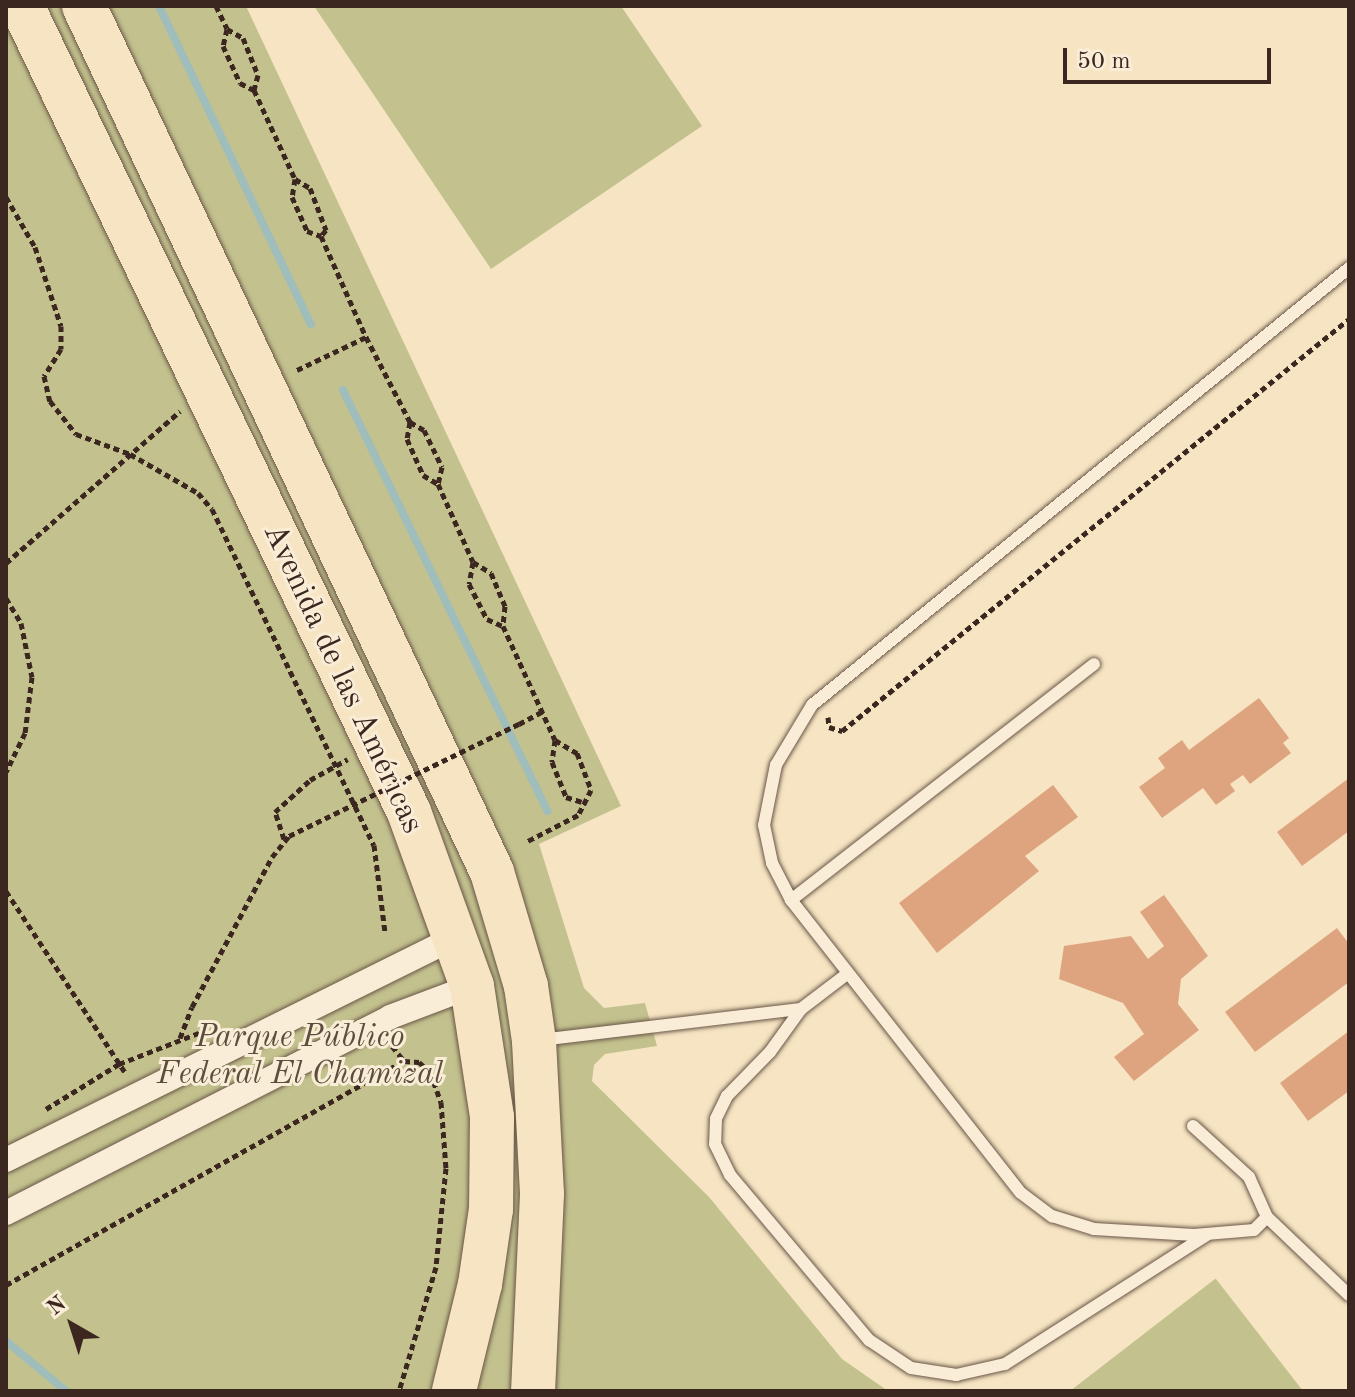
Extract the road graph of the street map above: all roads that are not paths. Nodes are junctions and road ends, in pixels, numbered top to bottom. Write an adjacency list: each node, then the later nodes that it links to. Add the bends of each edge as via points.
1 (22, 6): 8 (highway, Avenida de las Américas, via 409,812)
2 (59, 6): 4 (highway, via 126,138)
3 (84, 6): 4 (highway, Avenida de las Américas)
4 (182, 219): 12 (highway, Avenida de las Américas, via 492,872 526,986)
5 (1349, 268): 7 (lane, via 812,705 790,735 767,796 764,825 772,863)
6 (1094, 664): 7 (lane)
7 (791, 900): 9 (lane)
8 (456, 937): 10 (highway, Avenida de las Américas); 14 (street)
9 (847, 974): 11 (lane); 17 (lane, via 975,1140 1021,1193 1052,1216 1094,1229)
10 (472, 986): 15 (street, via 390,1017); 19 (highway, Avenida de las Américas, via 492,1117 491,1209 480,1284)
11 (801, 1009): 12 (lane); 17 (lane, via 770,1052 727,1096 716,1119 715,1144 730,1175 869,1340 911,1368 956,1375 1005,1364)
12 (534, 1041): 20 (highway, Avenida de las Américas, via 542,1194)
13 (1193, 1126): 16 (lane, via 1249,1177)
14 (6, 1160)
15 (6, 1213)
16 (1267, 1217): 17 (lane, via 1254,1230); 18 (lane)
17 (1210, 1234)
18 (1349, 1295)
19 (454, 1391)
20 (533, 1391)

